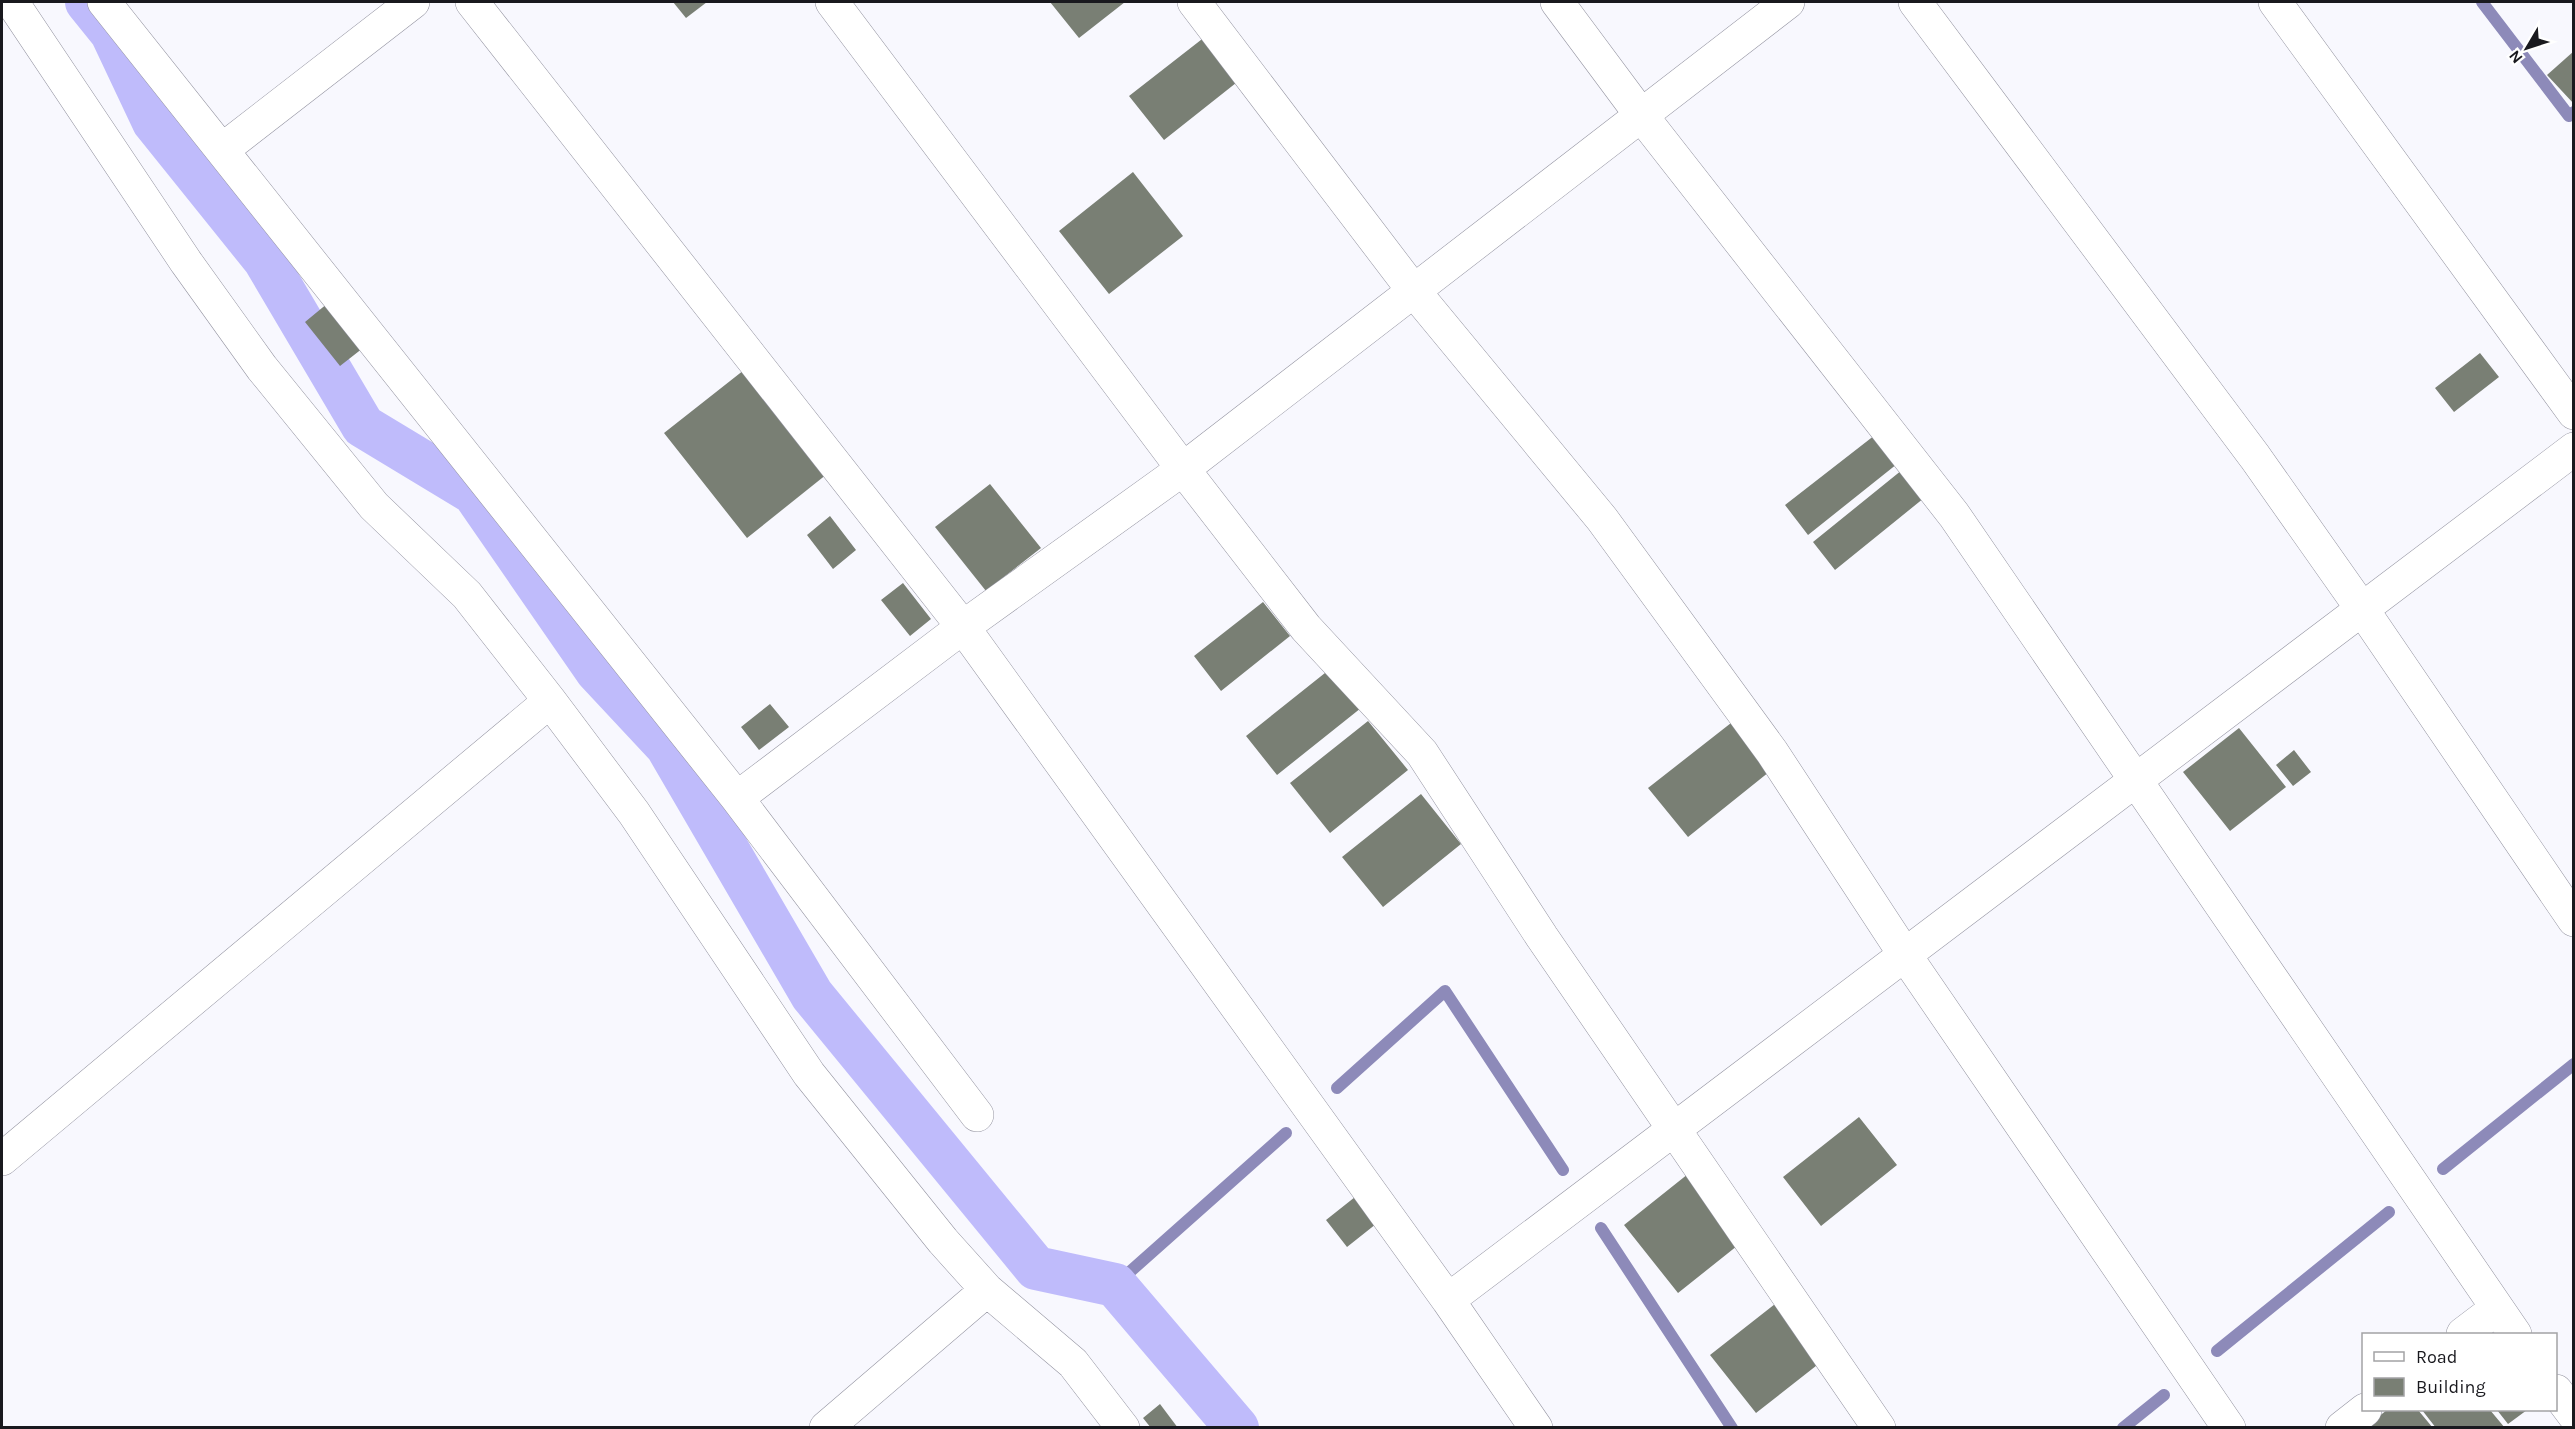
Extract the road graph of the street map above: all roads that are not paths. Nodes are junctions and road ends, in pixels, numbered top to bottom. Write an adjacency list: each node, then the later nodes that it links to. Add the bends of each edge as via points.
1 (12, 2): 19 (street, via 262,368 374,506 467,595)
2 (104, 2): 12 (street)
3 (413, 2): 12 (street)
4 (472, 2): 18 (street)
5 (832, 2): 16 (street)
6 (1194, 2): 13 (street)
7 (1557, 2): 11 (street)
8 (1788, 2): 11 (street)
9 (1915, 2): 17 (street, via 2248,448)
10 (2275, 2): 14 (street)
11 (1641, 115): 13 (street); 20 (street, via 1954,515)
12 (222, 150): 21 (street)
13 (1413, 290): 16 (street); 23 (street, via 1602,519 1772,752)
14 (2574, 413)
15 (2574, 449): 17 (street)
16 (1183, 469): 18 (street); 25 (street, via 1306,628 1422,753 1542,937)
17 (2362, 609): 20 (street); 22 (street)
18 (963, 627): 21 (street); 28 (street)
19 (550, 701): 26 (street); 27 (street, via 634,813 809,1074)
20 (2135, 780): 23 (street); 29 (street)
21 (737, 798): 24 (street)
22 (2574, 920)
23 (1905, 955): 25 (street); 38 (street)
24 (977, 1114)
25 (1676, 1129): 28 (street); 37 (street)
26 (2, 1159)
27 (987, 1290): 34 (street); 35 (street, via 1073,1363)
28 (1448, 1300): 36 (street)
29 (2505, 1322): 30 (street)
30 (2469, 1333)
31 (2557, 1392): 33 (street)
32 (2364, 1411): 39 (street)
33 (2574, 1416)
34 (826, 1428)
35 (1123, 1428)
36 (1536, 1428)
37 (1880, 1428)
38 (2229, 1428)
39 (2342, 1428)

